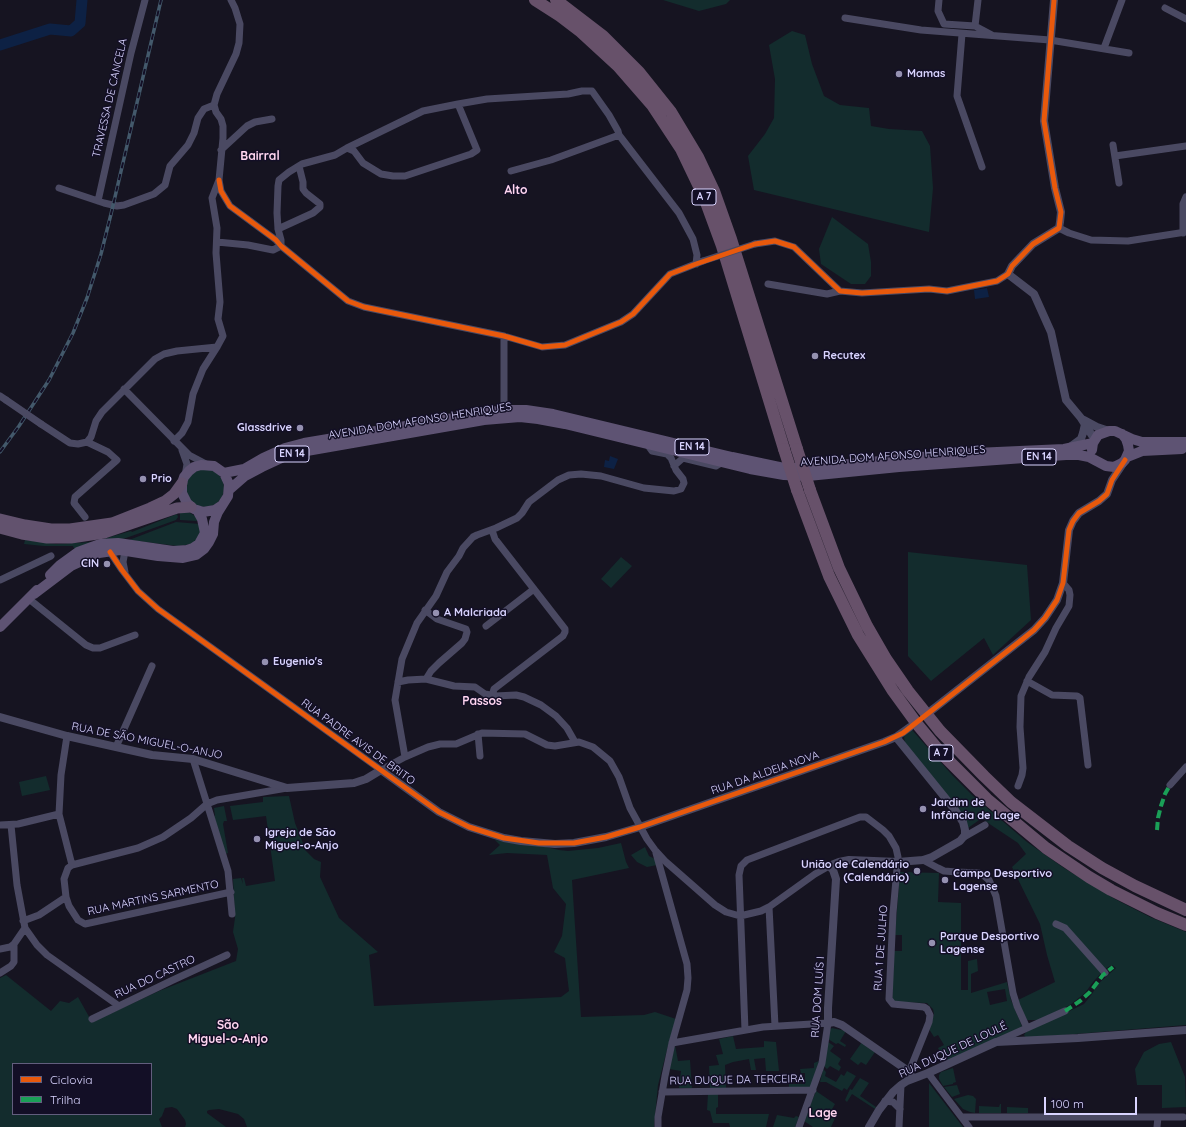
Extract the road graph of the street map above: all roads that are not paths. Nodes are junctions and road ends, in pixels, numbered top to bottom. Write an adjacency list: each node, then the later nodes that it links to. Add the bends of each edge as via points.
1 (146, 0): 34 (street, TRAVESSA DE CANCELA, via 131,53)
2 (231, 0): 19 (street, via 240,24 239,43)
3 (535, 0): 133 (highway, A 7, bridge, via 576,28 618,66 652,105 684,155 704,197 722,246 797,490 829,576 858,636 892,691 941,753 986,799 1052,853 1132,901)
4 (556, 0): 128 (highway, A 7, bridge, via 603,36 639,72 671,112 694,151 714,191 731,239 810,490 839,568 870,631 908,691 940,731 984,776 1032,819 1086,858 1152,895)
5 (939, 0): 12 (street, via 938,11 944,24)
6 (978, 0): 12 (street)
7 (1054, 0): 15 (street)
8 (1122, 0): 16 (street)
9 (1165, 8): 10 (street)
10 (1185, 16)
11 (845, 18): 13 (street)
12 (975, 26): 14 (street)
13 (962, 34): 14 (street); 28 (street, via 957,96)
14 (996, 36): 15 (street)
15 (1050, 40): 16 (street); 35 (street, via 1044,121 1061,212)
16 (1104, 48): 17 (street)
17 (1129, 53)
18 (458, 104): 21 (street, via 487,99 592,92 609,115); 24 (street, via 423,111); 24 (street, via 477,150 471,154 405,176 393,176 373,170 363,163 354,151)
19 (214, 105): 25 (street, via 223,126); 34 (street, via 204,109 198,118 188,145 170,166 165,185 154,194 124,205 117,206)
20 (272, 119): 25 (street, via 247,126)
21 (619, 135): 29 (street); 40 (street, via 679,214 694,239)
22 (1113, 145): 26 (street)
23 (1186, 146): 26 (street)
24 (347, 148): 27 (street)
25 (221, 150): 30 (street)
26 (1115, 156): 31 (street)
27 (299, 166): 36 (street, via 279,180); 36 (street, via 306,193 320,204 320,207 313,213)
28 (982, 167)
29 (511, 171)
30 (219, 180): 38 (street, via 212,198); 39 (street, via 221,191 230,206)
31 (1119, 182)
32 (59, 188): 34 (street)
33 (1186, 197): 37 (street, via 1183,204)
34 (98, 201)
35 (1059, 228): 37 (street, via 1091,240 1128,241); 41 (street, via 1033,244 1012,266)
36 (278, 229): 39 (street)
37 (1185, 233)
38 (217, 242): 39 (street, via 273,250); 45 (street, via 220,302 218,319 223,336)
39 (281, 246): 44 (street, via 348,301 364,307)
40 (700, 263): 43 (street, bridge, via 775,240 794,247); 44 (street, via 670,274 633,314 621,322 565,345 542,347)
41 (1008, 274): 43 (street, via 996,281 947,291); 49 (street, via 1034,294 1051,332 1066,400)
42 (768, 284): 43 (street, via 827,294)
43 (840, 291)
44 (504, 336): 48 (street)
45 (217, 347): 46 (street, via 164,354 155,359); 52 (street, via 195,388 188,422)
46 (124, 389): 52 (street); 53 (street, via 102,412)
47 (3, 398): 53 (street, bridge, via 70,443)
48 (504, 408)
49 (1083, 421): 50 (street); 54 (street); 58 (street, via 1084,433 1081,439)
50 (1108, 431): 51 (main road); 54 (main road, AVENIDA DOM AFONSO HENRIQUES / EN 14, via 1098,435)
51 (1122, 434): 55 (main road, via 1142,442); 60 (main road, via 1129,451)
52 (174, 441): 57 (street)
53 (87, 442): 71 (street, via 108,452 117,460 75,497 74,503)
54 (1094, 442): 58 (main road, AVENIDA DOM AFONSO HENRIQUES / EN 14); 62 (main road, via 1092,450)
55 (1186, 442)
56 (648, 444): 61 (main road, AVENIDA DOM AFONSO HENRIQUES / EN 14); 64 (street, via 652,451 667,454); 68 (main road, AVENIDA DOM AFONSO HENRIQUES / EN 14, via 538,419 484,420 288,455 245,476)
57 (181, 448): 63 (street); 66 (street, via 187,464)
58 (1069, 448): 65 (main road, AVENIDA DOM AFONSO HENRIQUES / EN 14, via 953,454 784,468 553,414 505,410 304,443 285,448 244,468)
59 (1186, 448): 60 (main road, AVENIDA DOM AFONSO HENRIQUES / EN 14, via 1142,451)
60 (1126, 459): 62 (main road, AVENIDA DOM AFONSO HENRIQUES / EN 14, via 1114,467); 67 (street)
61 (721, 462): 62 (main road, AVENIDA DOM AFONSO HENRIQUES / EN 14, via 784,475 808,476 1066,455 1089,457); 64 (street, via 716,466 683,458)
62 (1100, 463): 67 (street)
63 (208, 464): 65 (main road); 66 (main road, via 194,467)
64 (674, 466): 75 (street, via 684,482 681,489 674,491 644,488 587,474 563,477 529,502 517,518)
65 (224, 473): 68 (main road)
66 (183, 480): 70 (main road, AVENIDA DOM AFONSO HENRIQUES, via 184,498); 74 (highway, via 174,494 165,501 112,522 70,529)
67 (1112, 480): 80 (street, via 1107,494 1073,521)
68 (229, 490): 69 (main road, AVENIDA DOM AFONSO HENRIQUES / EN 14)
69 (221, 506): 70 (main road, via 209,512); 76 (main road, AVENIDA DOM AFONSO HENRIQUES, via 209,542 196,555 175,558)
70 (194, 508): 74 (highway, via 176,508 124,527 71,538 47,538); 76 (main road, AVENIDA DOM AFONSO HENRIQUES, via 202,519 205,532 199,544 193,548 173,551)
71 (84, 517)
72 (0, 519): 74 (highway)
73 (0, 528): 74 (highway)
74 (24, 529)
75 (492, 530): 81 (street, via 495,539); 83 (street, via 477,535 468,542 447,572)
76 (118, 549): 78 (street, RUA PADRE AVIS DE BRITO); 78 (street); 82 (main road, AVENIDA DOM AFONSO HENRIQUES, via 100,544 78,552 60,565)
77 (51, 556): 79 (street)
78 (126, 576): 106 (street, RUA PADRE AVIS DE BRITO, via 158,609)
79 (0, 580)
80 (1063, 583): 89 (street, via 1069,590 1069,606); 92 (street, via 1054,605 1039,625)
81 (534, 589): 84 (street); 91 (street, via 565,632 494,689)
82 (31, 596): 85 (main road, AVENIDA DOM AFONSO HENRIQUES); 86 (street, via 92,648 100,648)
83 (426, 610): 88 (street, via 437,619 466,629 467,632 462,643 434,667); 90 (street, via 402,659)
84 (486, 626)
85 (0, 627)
86 (135, 634)
87 (152, 666): 99 (street)
88 (426, 679): 90 (street); 91 (street, via 454,686 475,687)
89 (1027, 681): 104 (street, via 1052,695 1080,698); 110 (street, via 1020,702 1023,768)
90 (398, 682): 101 (street, via 395,700)
91 (492, 696): 98 (street, via 516,695 532,700 562,722)
92 (932, 710)
93 (0, 717): 96 (street, RUA DE SÃO MIGUEL-O-ANJO)
94 (910, 728): 97 (street, RUA DA ALDEIA NOVA)
95 (478, 734): 98 (street, via 525,734 555,746); 100 (street); 101 (street, via 460,743 428,747)
96 (67, 736): 99 (street, RUA DE SÃO MIGUEL-O-ANJO); 114 (street)
97 (896, 737): 118 (street, RUA DA ALDEIA NOVA); 119 (street, via 963,822)
98 (575, 742): 118 (street, via 594,747 610,761)
99 (116, 747): 102 (street, RUA DE SÃO MIGUEL-O-ANJO, via 152,755)
100 (480, 756)
101 (405, 757): 106 (street)
102 (193, 759): 103 (street, RUA DE SÃO MIGUEL-O-ANJO); 107 (street)
103 (208, 763): 107 (street); 108 (street, RUA DE SÃO MIGUEL-O-ANJO)
104 (1088, 765)
105 (1186, 767): 109 (street)
106 (381, 770): 111 (street, RUA DE SÃO MIGUEL-O-ANJO, via 354,783); 118 (street, RUA PADRE AVIS DE BRITO, via 444,815 469,827 504,838 539,843 574,843 606,837)
107 (198, 773): 113 (street)
108 (262, 780): 111 (street, RUA DE SÃO MIGUEL-O-ANJO); 112 (street)
109 (1170, 785)
110 (1018, 786)
111 (287, 788): 112 (street)
112 (264, 792): 113 (street)
113 (207, 804): 123 (street, via 178,828 152,843); 125 (street, via 228,871)
114 (59, 814): 116 (street); 123 (street)
115 (0, 825): 116 (street)
116 (11, 825): 132 (street)
117 (985, 825): 119 (street)
118 (640, 826): 120 (street)
119 (964, 837): 121 (street)
120 (655, 850): 130 (street, via 715,905); 150 (street, via 688,972 687,990)
121 (924, 860): 122 (street); 144 (street, via 944,870 979,873 989,880 996,896 1013,993)
122 (898, 862): 124 (street, via 848,860); 130 (street, via 898,853 889,836 868,818 860,817 746,861 739,873); 152 (street, RUA 1 DE JULHO, via 889,999 893,1004 924,1007 930,1015)
123 (72, 865): 126 (street, RUA MARTINS SARMENTO, via 65,873)
124 (829, 866): 127 (street); 142 (street, RUA DOM LUÍS I, via 834,870 836,879)
125 (231, 892): 126 (street, RUA MARTINS SARMENTO, via 90,924 78,920); 129 (street)
126 (66, 897): 132 (street)
127 (769, 907): 130 (street); 143 (street)
128 (1186, 910)
129 (232, 914)
130 (740, 916): 145 (street)
131 (1056, 924): 138 (street, via 1065,928)
132 (24, 925): 134 (street); 139 (street, via 41,950)
133 (1186, 925)
134 (14, 944): 135 (street); 137 (street, via 14,962)
135 (0, 949)
136 (227, 955): 139 (street, RUA DO CASTRO)
137 (0, 973)
138 (1105, 973)
139 (119, 1006): 141 (street, RUA DO CASTRO)
140 (1065, 1011): 144 (street, RUA DUQUE DE LOULÉ)
141 (92, 1019)
142 (828, 1023): 143 (street); 152 (street, via 842,1025); 154 (street, RUA DOM LUÍS I, via 824,1055)
143 (775, 1026): 145 (street)
144 (1027, 1028): 147 (street, RUA DUQUE DE LOULÉ)
145 (745, 1030): 150 (street)
146 (1186, 1030): 148 (street)
147 (1020, 1031): 148 (street, RUA DUQUE DE LOULÉ, via 1020,1037); 149 (street, RUA DUQUE DE LOULÉ)
148 (1024, 1041): 149 (street)
149 (996, 1042): 151 (street, RUA DUQUE DE LOULÉ)
150 (672, 1043): 155 (street)
151 (928, 1073): 152 (street, RUA DUQUE DE LOULÉ); 158 (street)
152 (911, 1075): 153 (street, RUA DUQUE DE LOULÉ)
153 (901, 1085): 156 (street, RUA DUQUE DE LOULÉ); 157 (street)
154 (813, 1090): 155 (street, RUA DUQUE DA TERCEIRA); 162 (street, RUA DOM LUÍS I)
155 (662, 1092): 161 (street)
156 (885, 1101): 157 (street, via 893,1102); 163 (street, RUA DUQUE DE LOULÉ)
157 (900, 1109): 164 (street)
158 (962, 1117): 159 (street); 165 (street)
159 (1158, 1117): 160 (street); 166 (street)
160 (1184, 1117)
161 (658, 1127)
162 (799, 1127)
163 (869, 1127)
164 (899, 1127)
165 (969, 1127)
166 (1157, 1127)

